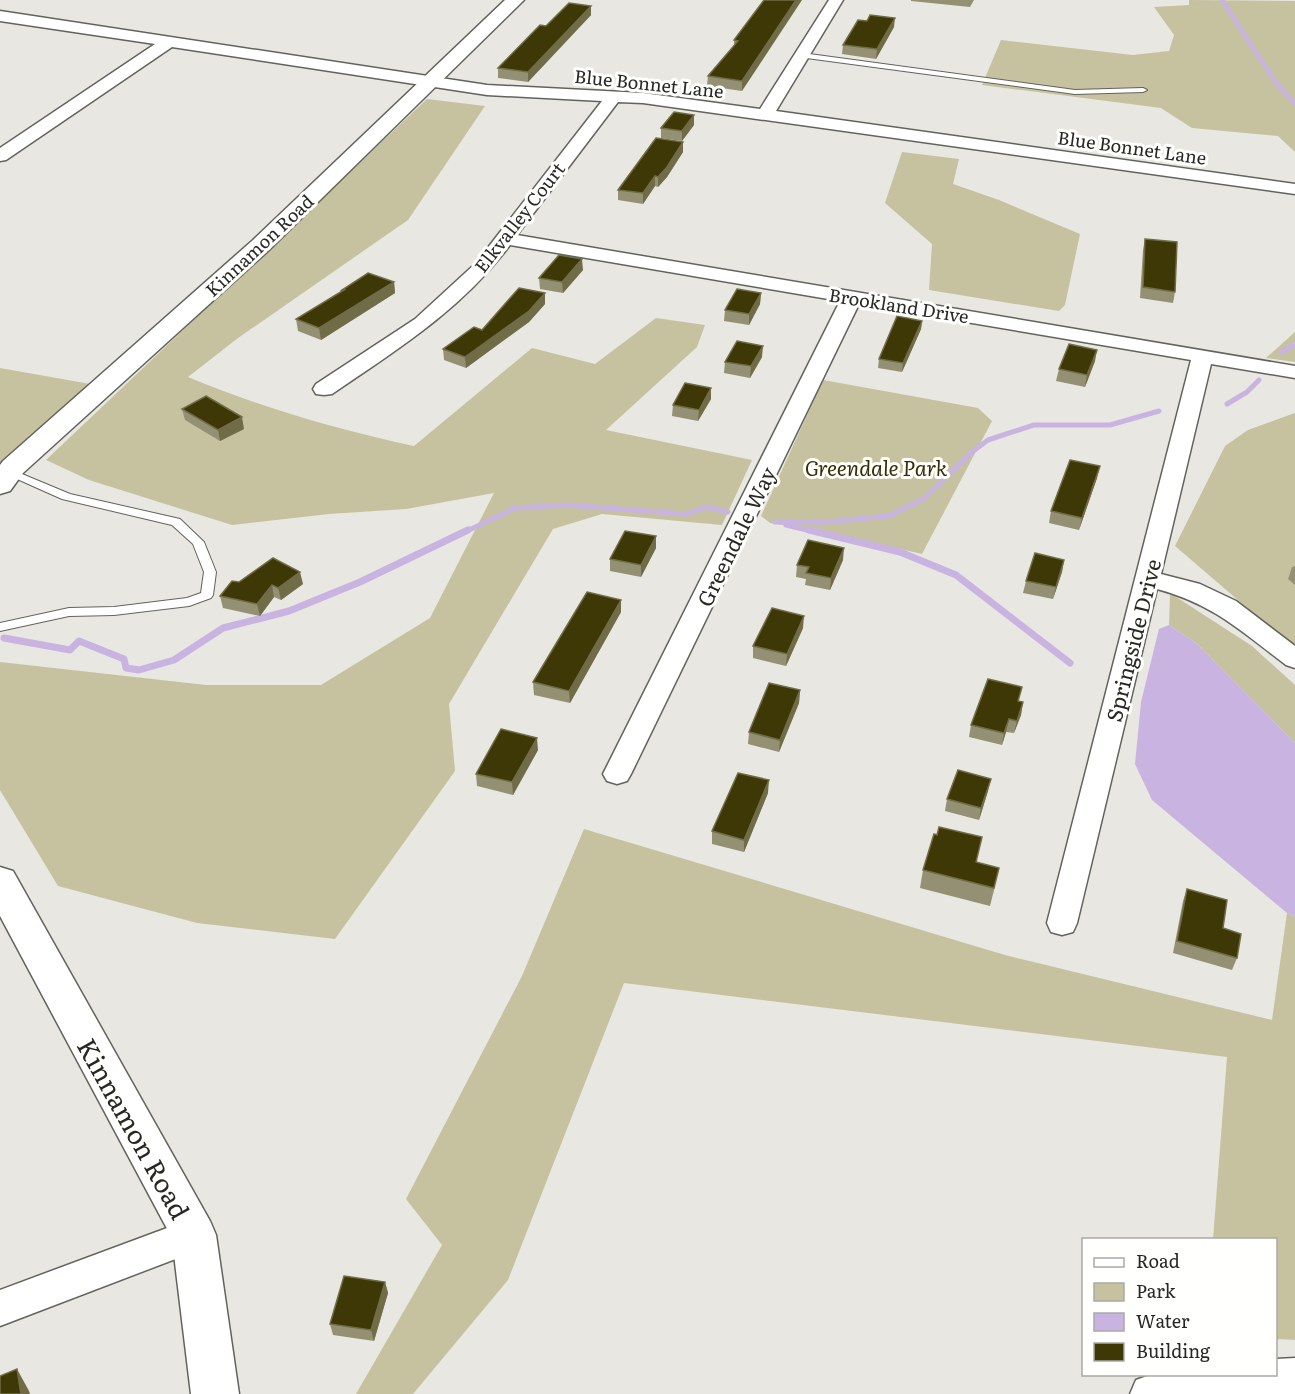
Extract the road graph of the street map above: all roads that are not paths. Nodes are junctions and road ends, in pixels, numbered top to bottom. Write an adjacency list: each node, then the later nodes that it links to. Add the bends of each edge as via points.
1 (515, 0): 6 (main road, Kinnamon Road)
2 (836, 0): 5 (street)
3 (0, 16): 4 (street, Blue Bonnet Lane)
4 (167, 43): 6 (street, Blue Bonnet Lane); 10 (street)
5 (802, 55): 7 (lane, via 1075,92); 9 (street)
6 (429, 81): 8 (street, Blue Bonnet Lane, via 516,92); 17 (main road, Kinnamon Road, via 261,245)
7 (1143, 90)
8 (614, 96): 9 (street, Blue Bonnet Lane); 12 (street, Elkvalley Court)
9 (765, 115): 11 (street, Blue Bonnet Lane)
10 (0, 156)
11 (1295, 189)
12 (503, 238): 13 (street, Brookland Drive); 16 (street, Elkvalley Court, via 483,267 422,323)
13 (852, 297): 14 (street, Brookland Drive); 21 (street, Greendale Way)
14 (1202, 357): 15 (street, Brookland Drive); 18 (street, Springside Drive)
15 (1295, 372)
16 (324, 389)
17 (5, 478): 19 (lane, via 66,497 176,522 198,542 210,573 207,594 189,602 69,612)
18 (1148, 579): 20 (street, via 1191,590 1227,607); 23 (street, Springside Drive)
19 (0, 627)
20 (1295, 659)
21 (617, 774)
22 (0, 881): 24 (main road, Kinnamon Road)
23 (1062, 923)
24 (194, 1235): 25 (street); 27 (main road, Kinnamon Road)
25 (0, 1308)
26 (1295, 1377): 28 (street, via 1208,1383)
27 (215, 1394)
28 (1150, 1394)

